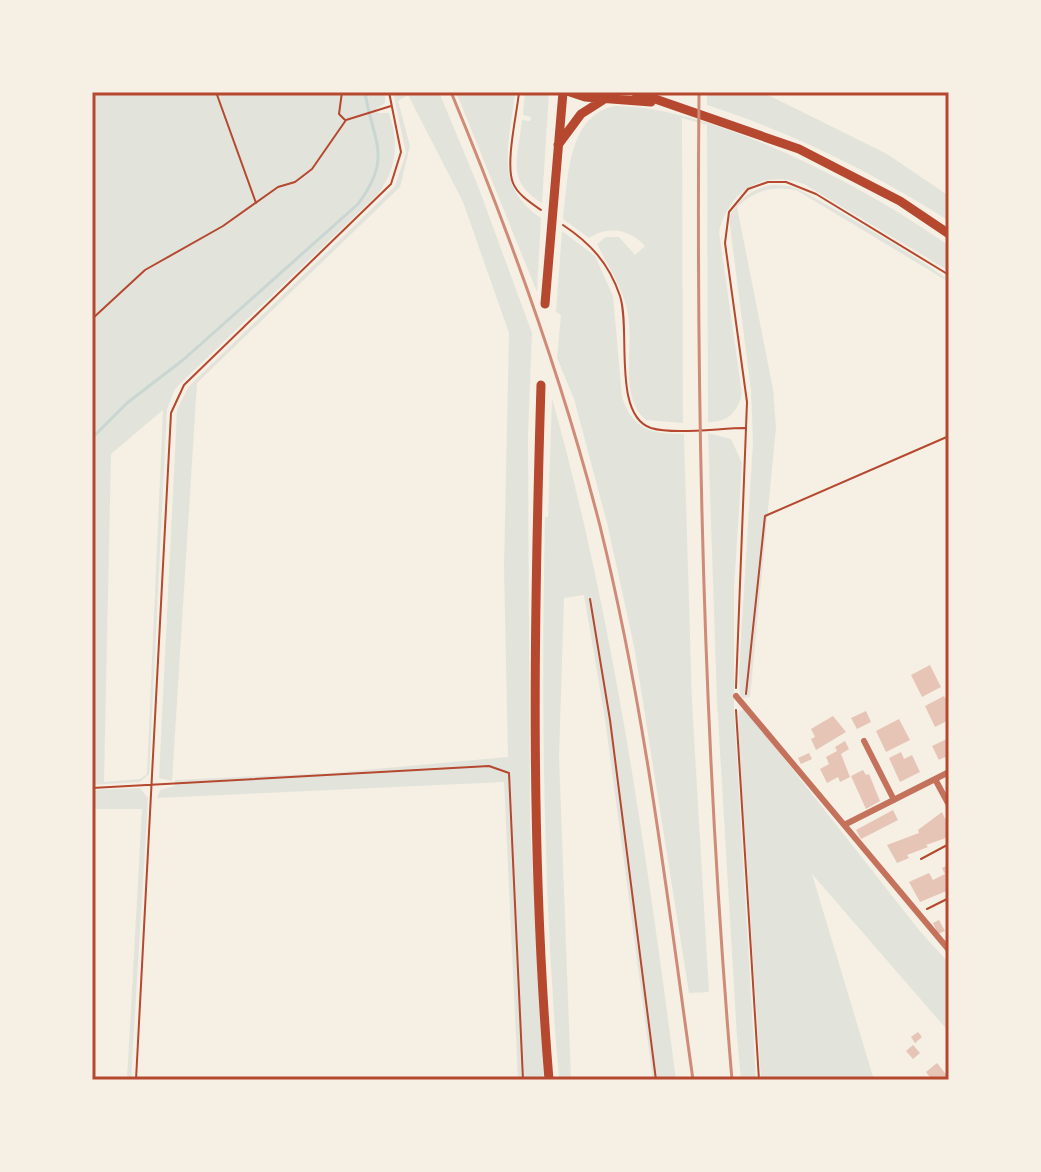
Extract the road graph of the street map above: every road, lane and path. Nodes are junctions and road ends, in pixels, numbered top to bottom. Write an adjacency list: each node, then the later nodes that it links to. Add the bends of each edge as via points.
1 (216, 92): 13 (path)
2 (342, 92): 11 (path, via 339,114)
3 (389, 92): 10 (path)
4 (519, 92): 14 (path, via 511,169 513,183)
5 (563, 92): 12 (main road)
6 (570, 92): 8 (main road)
7 (635, 92): 9 (main road)
8 (605, 99): 9 (main road); 12 (main road, via 581,114)
9 (662, 102): 16 (main road, via 799,149 890,195)
10 (392, 106): 11 (path); 29 (path, via 401,152 391,184 184,385 174,402)
11 (346, 120): 13 (path, via 312,169)
12 (558, 145): 18 (main road)
13 (256, 204): 19 (path, via 145,270)
14 (533, 205)
15 (575, 233): 21 (path, via 600,256 620,297 627,398 642,423 658,429)
16 (949, 234)
17 (949, 275): 21 (path, via 801,187 777,181 748,189 729,212 724,232 746,379)
18 (545, 304)
19 (92, 319)
20 (541, 385): 41 (main road, via 535,668)
21 (745, 428): 24 (path)
22 (949, 436): 25 (path, via 765,516)
23 (590, 599): 42 (path)
24 (736, 696): 25 (street); 43 (path)
25 (742, 703): 33 (street)
26 (864, 741): 31 (street)
27 (949, 772): 28 (street)
28 (935, 779): 31 (street); 32 (street)
29 (153, 784): 30 (path); 39 (path); 40 (path, via 489,766 509,773)
30 (92, 788)
31 (894, 800): 33 (street)
32 (949, 805)
33 (844, 825): 37 (street)
34 (949, 844): 35 (path)
35 (921, 859)
36 (949, 898): 37 (path)
37 (918, 913): 38 (street)
38 (949, 950)
39 (136, 1080)
40 (523, 1080)
41 (549, 1080)
42 (656, 1080)
43 (759, 1080)

